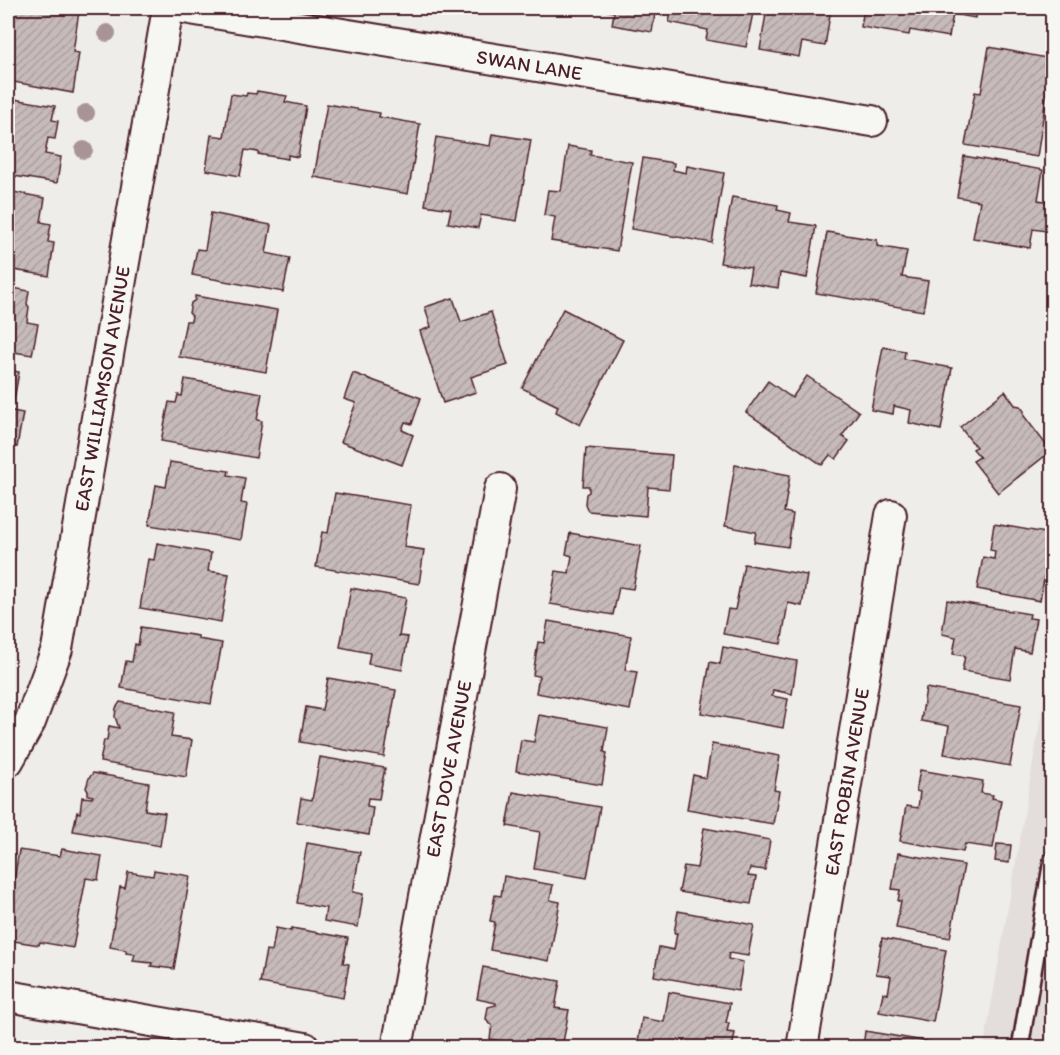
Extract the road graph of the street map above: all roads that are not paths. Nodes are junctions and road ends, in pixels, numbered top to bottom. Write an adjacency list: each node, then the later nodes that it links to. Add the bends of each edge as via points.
1 (168, 8): 6 (street, EAST WILLIAMSON AVENUE, via 57,649 30,722)
2 (184, 8): 3 (street, SWAN LANE)
3 (872, 121)
4 (500, 489): 10 (street, EAST DOVE AVENUE)
5 (891, 515): 11 (street, EAST ROBIN AVENUE)
6 (8, 761)
7 (1053, 860): 12 (lane)
8 (8, 996): 9 (street)
9 (305, 1047)
10 (397, 1047)
11 (802, 1047)
12 (1020, 1047)

